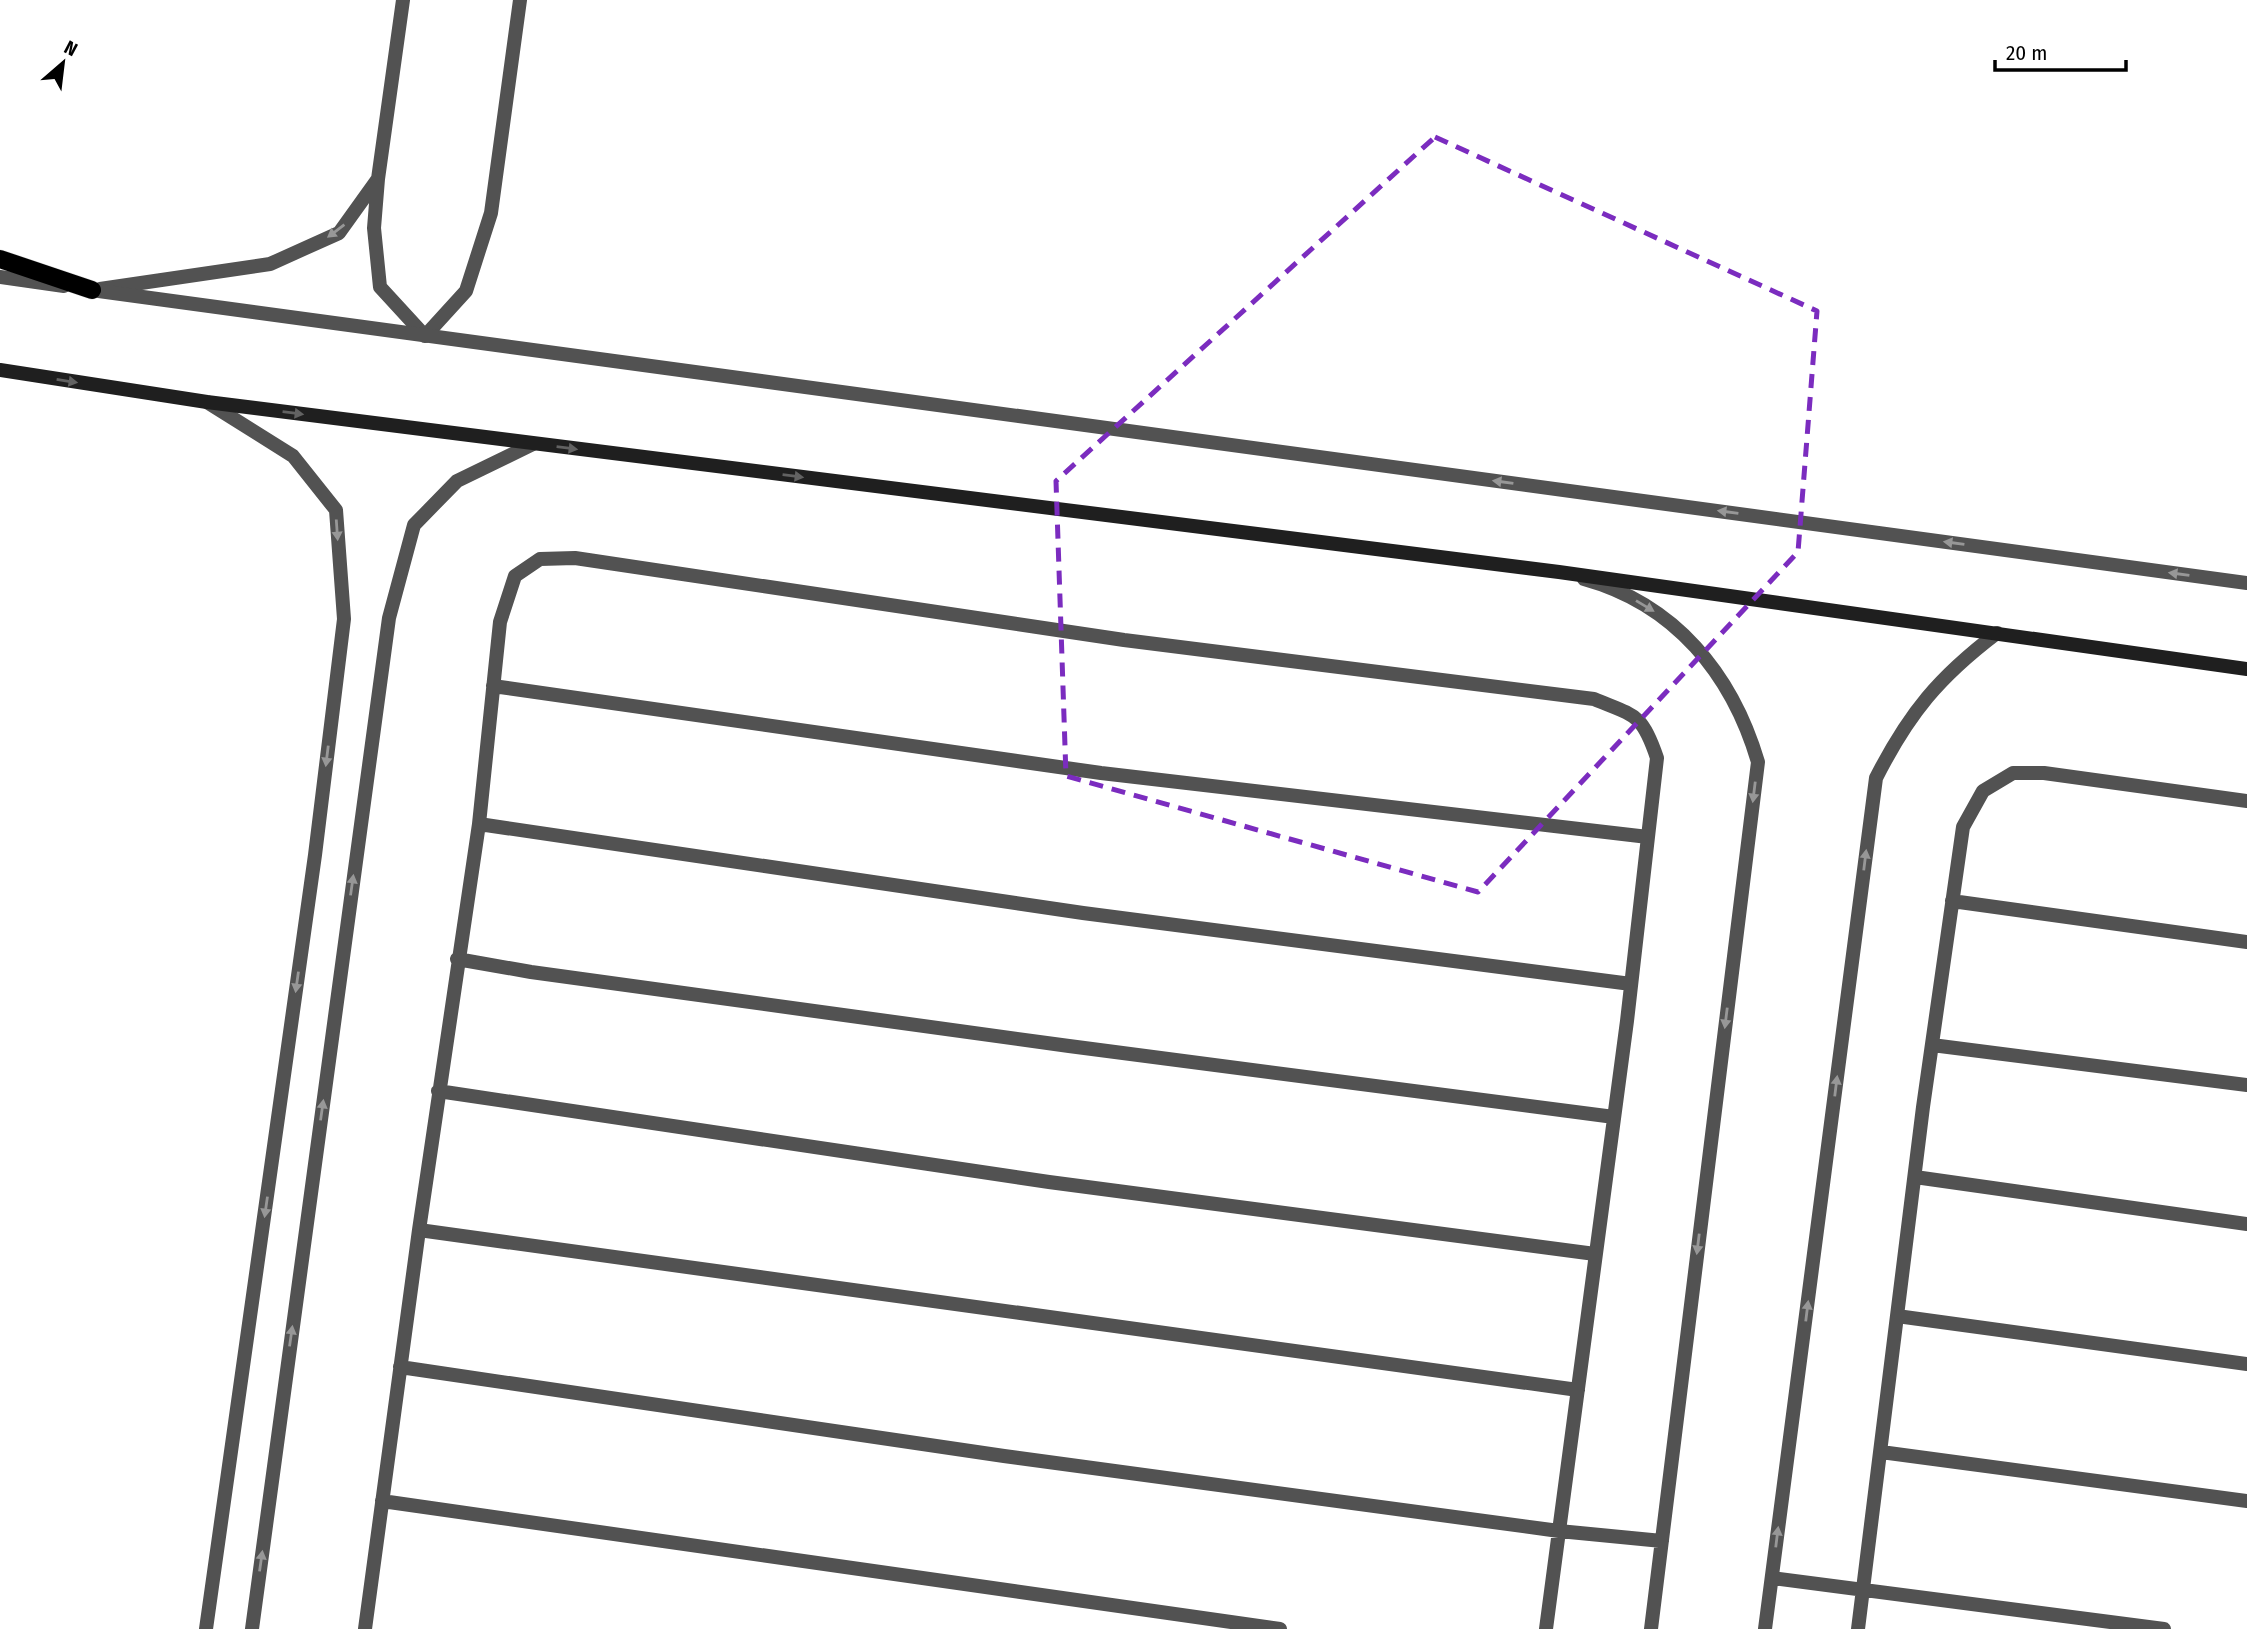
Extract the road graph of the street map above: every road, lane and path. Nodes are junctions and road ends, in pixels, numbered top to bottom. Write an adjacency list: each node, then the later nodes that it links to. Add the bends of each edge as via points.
1 (403, 0): 3 (street)
2 (520, 0): 7 (street, via 491,213 466,291)
3 (378, 179): 6 (street, one-way to 6, via 339,233 271,264); 7 (street, via 374,229 380,286)
4 (0, 259): 6 (main road)
5 (0, 278): 6 (street)
6 (92, 290): 7 (street)
7 (425, 336): 12 (street, one-way to 7)
8 (0, 370): 9 (main road, one-way to 9)
9 (207, 402): 10 (main road, one-way to 10); 42 (street, one-way to 42, via 293,456 336,510 344,619)
10 (533, 444): 11 (main road, one-way to 11); 43 (street, one-way to 10, via 389,618 414,525 457,481)
11 (1559, 572): 13 (main road); 39 (street, one-way to 39, via 1629,596 1688,638 1732,695 1758,762)
12 (2247, 583)
13 (1997, 633): 14 (main road); 40 (street, one-way to 13, via 1876,778 1925,697)
14 (2247, 669)
15 (493, 686): 17 (street); 18 (street, via 1101,773); 18 (street, via 500,622 515,576 540,559 575,558 1124,640 1594,699 1637,717 1649,733 1657,758)
16 (2247, 801): 19 (street, via 2044,773 2013,773 1983,791 1963,827)
17 (479, 824): 21 (street); 22 (street, via 1083,913)
18 (1648, 837): 22 (street)
19 (1952, 901): 20 (street); 23 (street)
20 (2247, 942)
21 (457, 959): 25 (street); 26 (street)
22 (1631, 984): 26 (street)
23 (1932, 1045): 24 (street); 27 (street)
24 (2247, 1085)
25 (438, 1091): 29 (street); 30 (street, via 1049,1182)
26 (1614, 1117): 30 (street)
27 (1914, 1177): 28 (street); 31 (street)
28 (2247, 1224)
29 (419, 1230): 33 (street); 34 (street)
30 (1595, 1254): 34 (street)
31 (1897, 1316): 32 (street); 35 (street)
32 (2247, 1364)
33 (400, 1367): 36 (street); 38 (street)
34 (1578, 1390): 38 (street)
35 (1881, 1452): 37 (street); 41 (street)
36 (382, 1501): 44 (street); 45 (street)
37 (2247, 1501)
38 (1559, 1531): 39 (street); 46 (street)
39 (1662, 1541): 47 (street)
40 (1772, 1578): 41 (street); 48 (street)
41 (1864, 1590): 49 (street); 50 (street)
42 (206, 1629)
43 (252, 1629)
44 (365, 1629)
45 (1280, 1629)
46 (1546, 1629)
47 (1651, 1629)
48 (1765, 1629)
49 (1858, 1629)
50 (2164, 1629)

